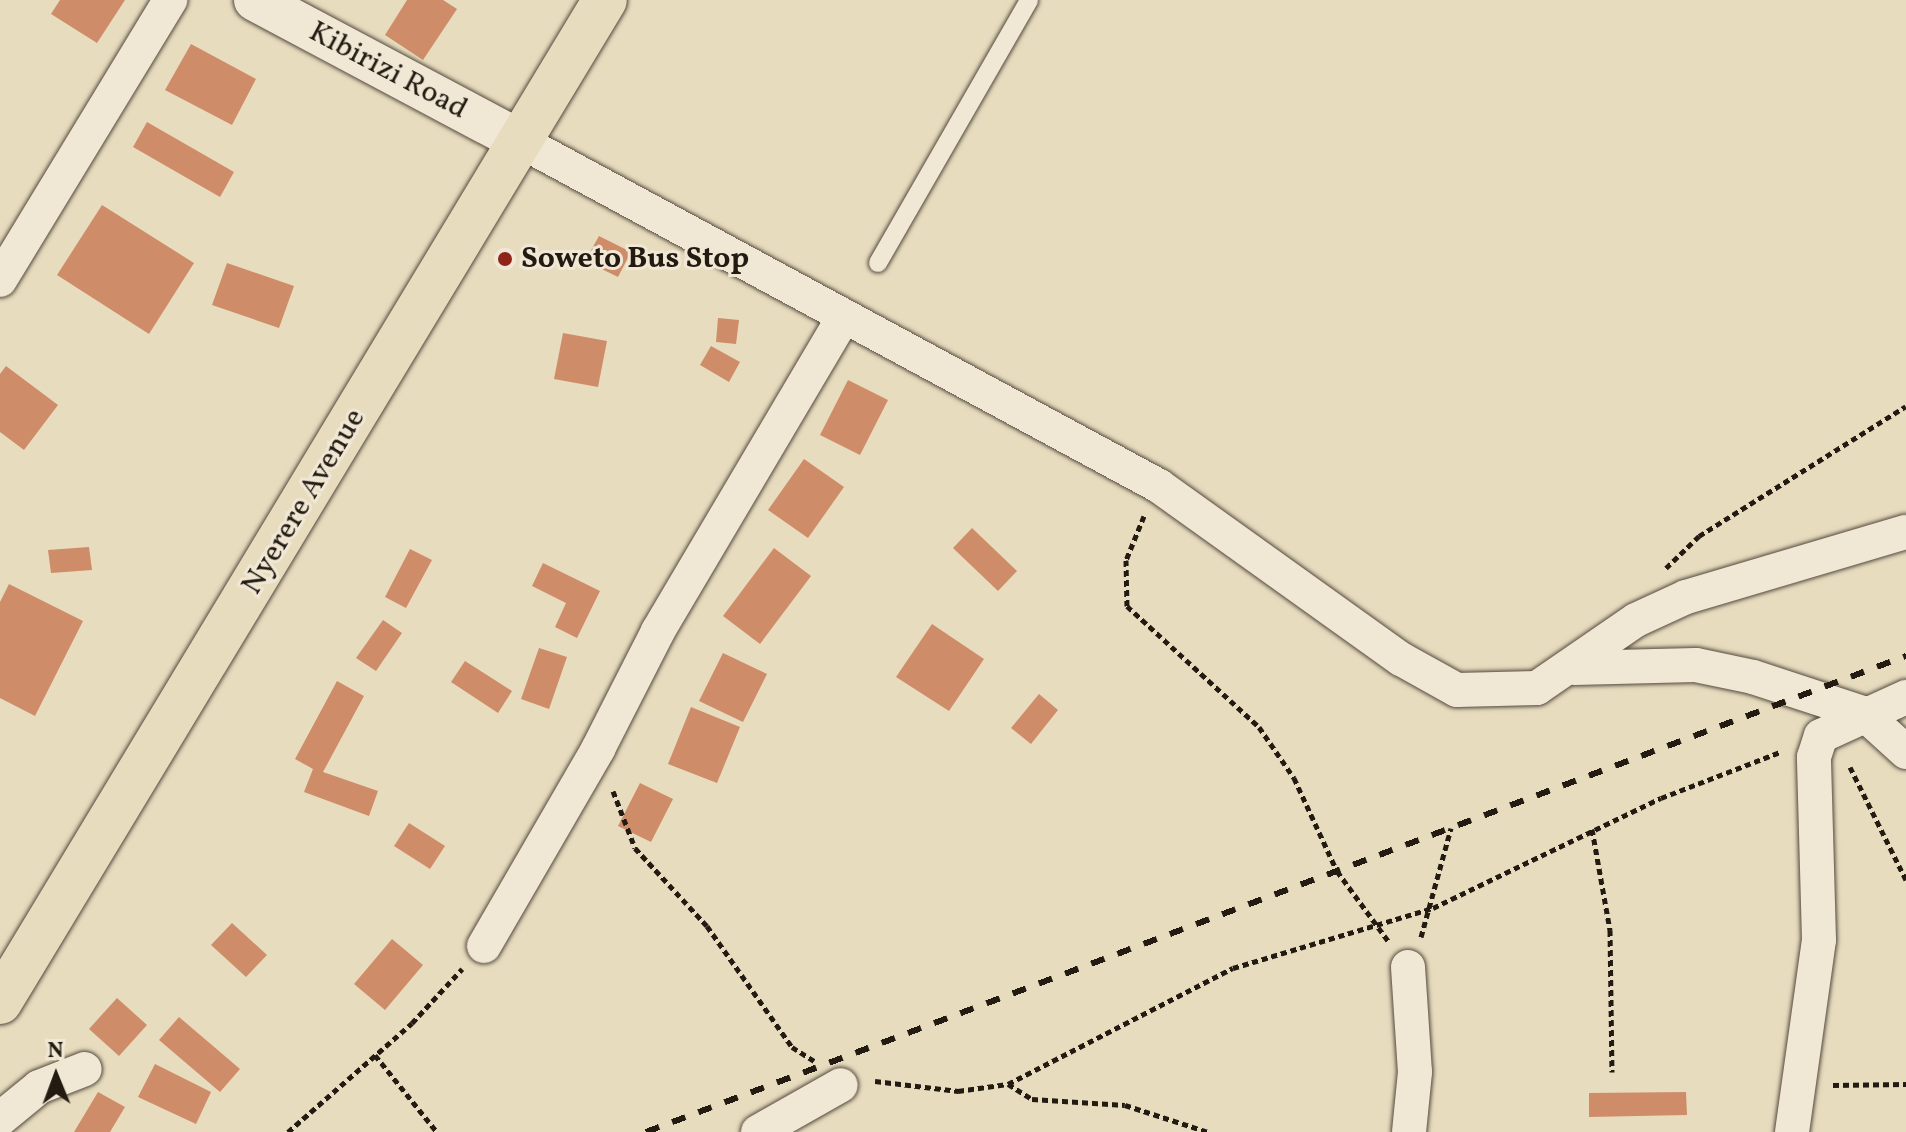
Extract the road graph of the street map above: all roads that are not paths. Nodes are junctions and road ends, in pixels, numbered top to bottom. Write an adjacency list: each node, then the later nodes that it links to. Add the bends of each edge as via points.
1 (170, 0): 7 (street)
2 (255, 0): 5 (street, Kibirizi Road)
3 (605, 0): 5 (main road, Nyerere Avenue)
4 (1029, 0): 6 (lane)
5 (522, 142): 8 (street); 16 (main road, Nyerere Avenue)
6 (878, 263)
7 (0, 280)
8 (844, 317): 10 (street, via 1159,486 1401,659 1457,690 1537,688); 14 (street, via 658,631 598,749)
9 (1906, 532): 10 (street, via 1686,597 1636,620)
10 (1574, 668): 12 (street, via 1696,665)
11 (1906, 697): 12 (street)
12 (1863, 713): 13 (street); 22 (street, via 1826,733 1812,782 1819,940)
13 (1906, 752)
14 (484, 946)
15 (1408, 967): 21 (street, via 1415,1072)
16 (0, 1002)
17 (85, 1069): 19 (street, via 39,1087)
18 (841, 1085): 20 (street)
19 (0, 1119)
20 (758, 1132)
21 (1409, 1132)
22 (1792, 1132)

